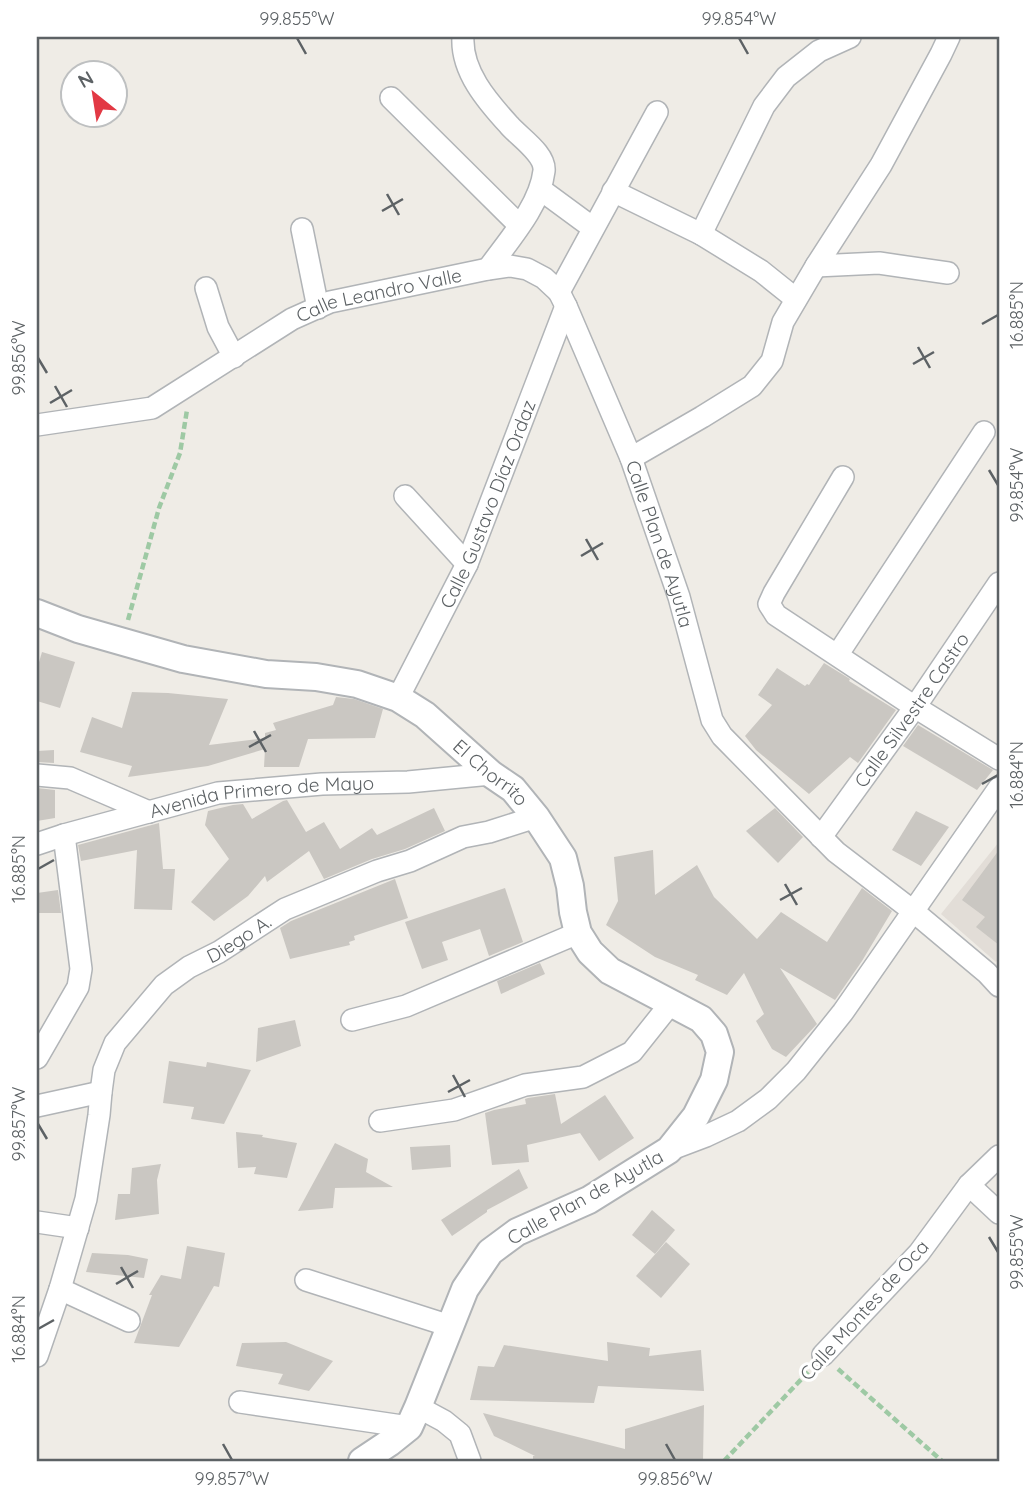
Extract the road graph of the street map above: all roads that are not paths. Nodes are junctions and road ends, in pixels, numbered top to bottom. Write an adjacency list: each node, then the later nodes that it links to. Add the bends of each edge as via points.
1 (463, 37): 6 (street, via 462,50 476,85 545,167)
2 (850, 37): 11 (street, via 819,51 786,77 764,106)
3 (948, 37): 12 (street, Calle Plan de Ayutla, via 881,165)
4 (391, 98): 8 (street)
5 (657, 112): 7 (street, Calle Gustavo Díaz Ordaz)
6 (540, 189): 8 (street); 9 (street)
7 (613, 191): 9 (street, Calle Gustavo Díaz Ordaz); 11 (street)
8 (519, 225): 13 (street)
9 (593, 228): 16 (street, Calle Gustavo Díaz Ordaz)
10 (302, 229): 18 (street)
11 (701, 234): 17 (street)
12 (816, 266): 14 (street, via 879,263); 17 (street, Calle Plan de Ayutla)
13 (488, 269): 16 (street, Calle Leandro Valle, via 527,269 544,278); 18 (street, Calle Leandro Valle)
14 (948, 274)
15 (205, 288): 19 (street)
16 (562, 299): 22 (street); 25 (street, Calle Gustavo Díaz Ordaz)
17 (796, 299): 22 (street, Calle Plan de Ayutla, via 783,321 772,361 752,386)
18 (318, 308): 19 (street, Calle Leandro Valle)
19 (233, 356): 20 (street, Calle Leandro Valle, via 152,408)
20 (37, 425)
21 (984, 432): 28 (street)
22 (631, 458): 38 (street, Calle Plan de Ayutla, via 679,597 712,720 722,736)
23 (843, 477): 28 (street, via 769,604 776,615)
24 (405, 496): 25 (street)
25 (467, 564): 29 (street, Calle Gustavo Díaz Ordaz)
26 (999, 583): 30 (street, Calle Silvestre Castro)
27 (37, 613): 29 (street, El Chorrito, via 183,659 357,684)
28 (838, 654): 30 (street)
29 (398, 698): 32 (street, El Chorrito, via 425,715)
30 (915, 707): 31 (street); 38 (street, Calle Silvestre Castro)
31 (999, 759)
32 (491, 774): 35 (street, Avenida Primero de Mayo, via 218,793); 36 (street, El Chorrito, via 513,789)
33 (37, 775): 35 (street, via 70,778)
34 (999, 788): 40 (street, Calle Plan de Ayutla)
35 (149, 812): 37 (street, Avenida Primero de Mayo)
36 (537, 817): 41 (street, El Chorrito, via 563,858); 46 (street, Diego A., via 463,838 285,909 190,967 164,985 115,1043)
37 (64, 835): 39 (street, Avenida Primero de Mayo); 45 (street, via 81,969 78,988)
38 (821, 837): 40 (street, Calle Plan de Ayutla)
39 (37, 844)
40 (913, 911): 42 (street, Calle Plan de Ayutla); 49 (street, Calle Plan de Ayutla, via 843,1012 768,1099 738,1121)
41 (578, 933): 43 (street, El Chorrito, via 610,971); 44 (street, via 406,1006)
42 (999, 986)
43 (671, 1003): 48 (street, via 632,1052 583,1077 525,1085 454,1110); 49 (street, El Chorrito, via 701,1019 714,1034 720,1052 714,1080 696,1116)
44 (352, 1020)
45 (37, 1058)
46 (101, 1091): 47 (street); 54 (street, Diego A.)
47 (37, 1106)
48 (380, 1121)
49 (669, 1150): 58 (street, Calle Plan de Ayutla, via 589,1199 517,1232 490,1252 465,1289)
50 (999, 1156): 51 (street, Calle Montes de Oca)
51 (969, 1185): 52 (street); 59 (street, Calle Montes de Oca, via 919,1253)
52 (999, 1213)
53 (37, 1222): 54 (street)
54 (78, 1228): 56 (street, Diego A.)
55 (306, 1280): 58 (street)
56 (60, 1289): 57 (street); 60 (street, Diego A.)
57 (129, 1321)
58 (450, 1326): 62 (street, Calle Plan de Ayutla)
59 (823, 1355)
60 (37, 1356)
61 (240, 1402): 62 (street)
62 (414, 1417): 63 (street, via 389,1443); 64 (street, via 444,1421 460,1434)
63 (362, 1461)
64 (470, 1461)

